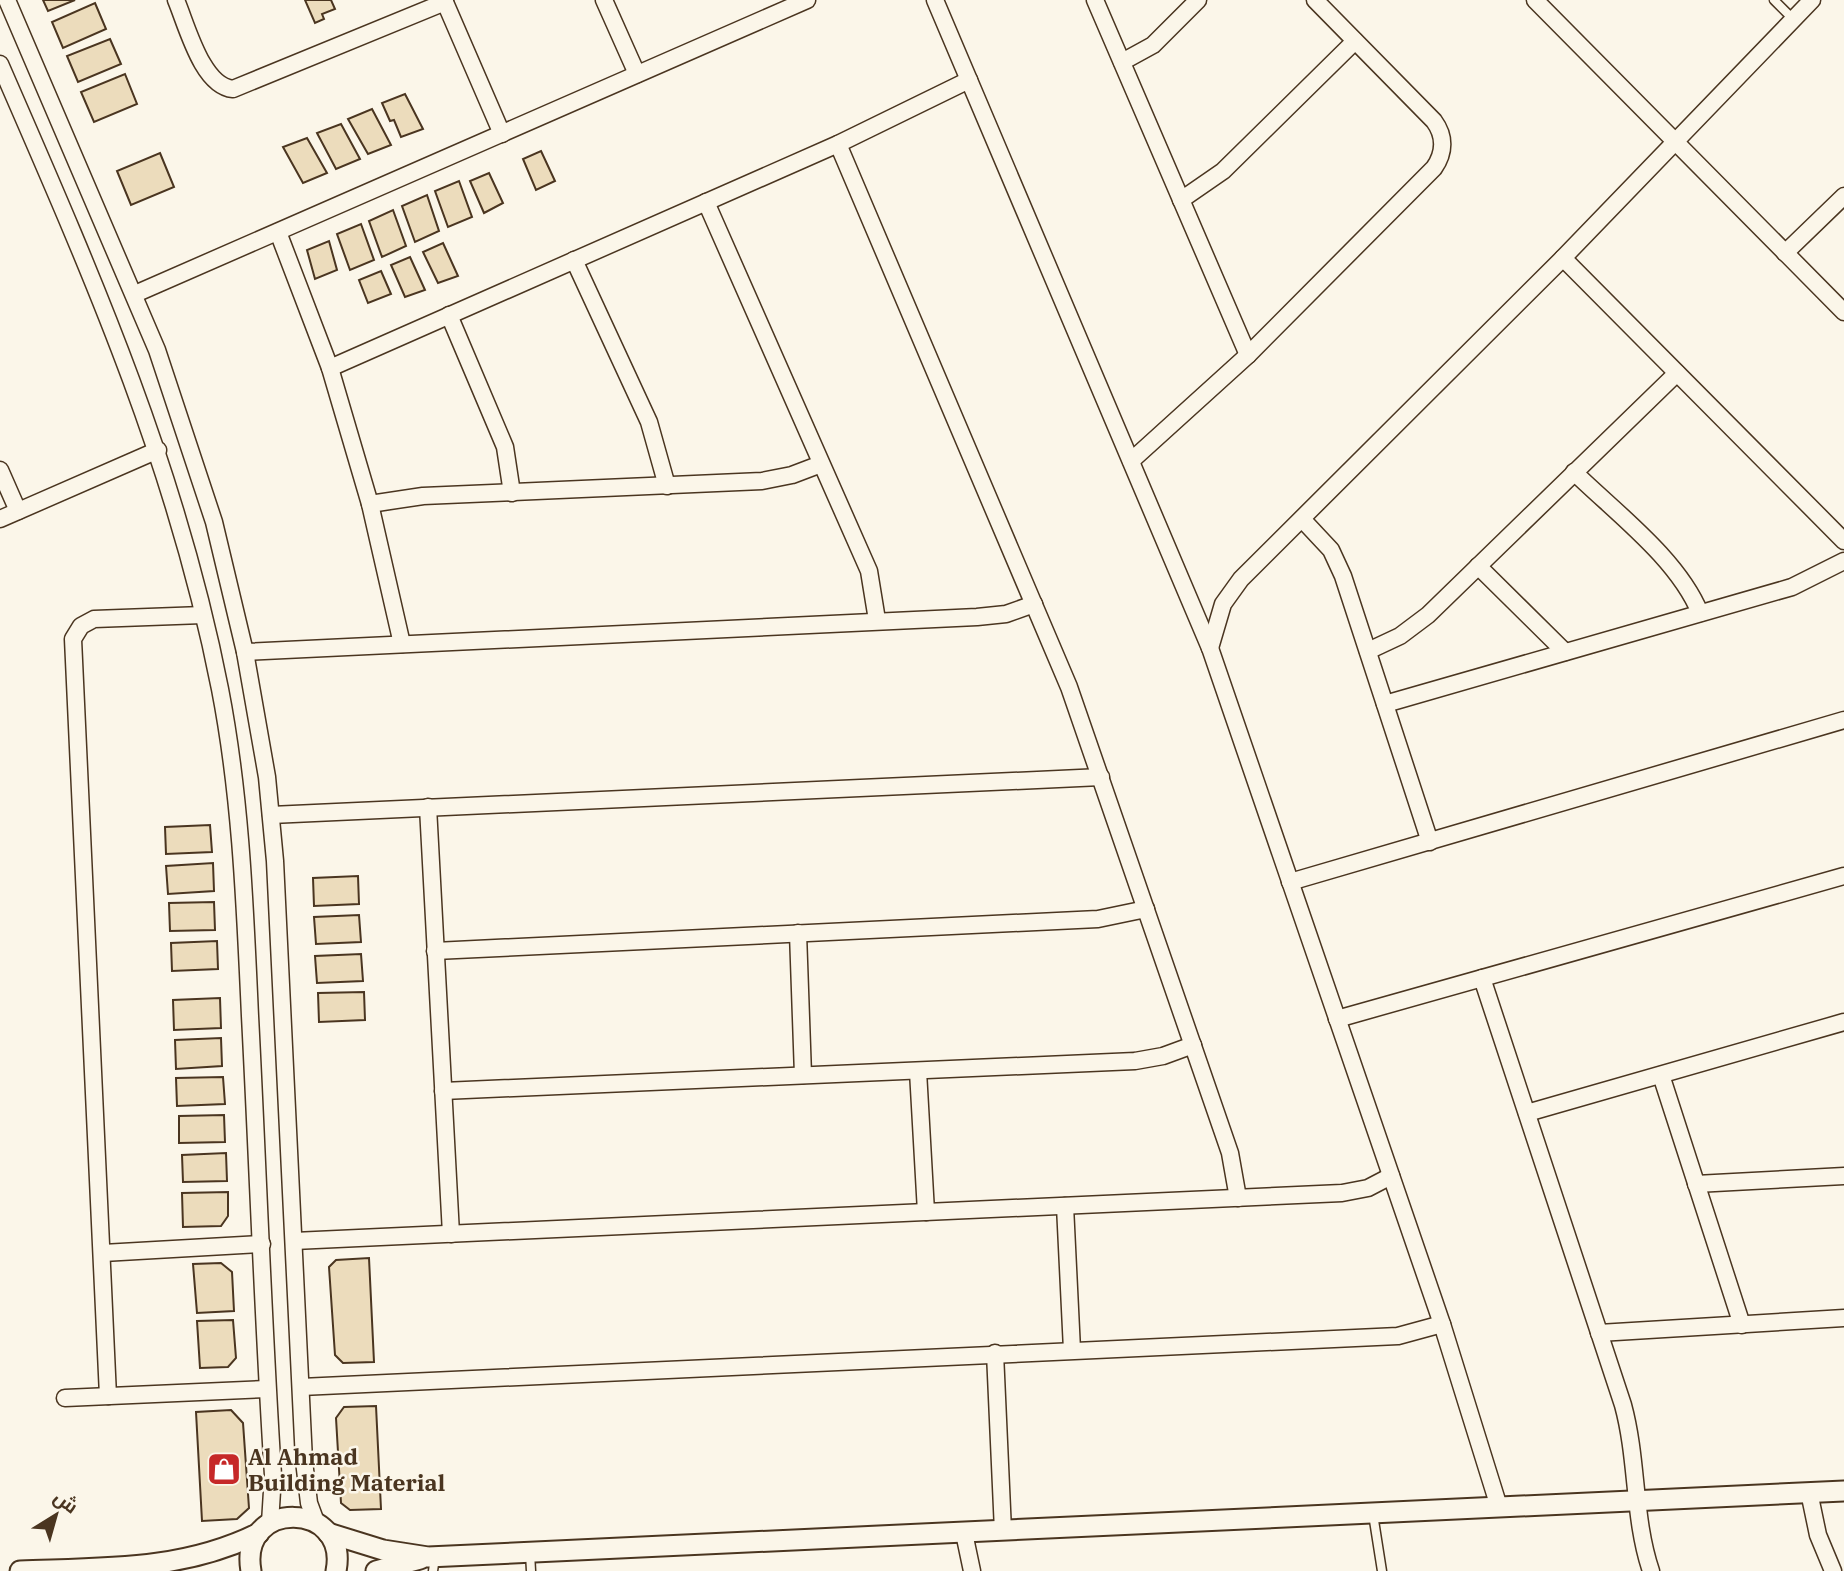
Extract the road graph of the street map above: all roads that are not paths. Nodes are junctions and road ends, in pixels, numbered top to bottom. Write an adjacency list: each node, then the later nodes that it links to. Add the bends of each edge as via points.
1 (7, 0): 30 (street)
2 (176, 0): 12 (street, via 208,75 218,85 233,89)
3 (604, 0): 18 (street)
4 (807, 0): 13 (street)
5 (935, 0): 19 (street)
6 (1095, 0): 16 (street)
7 (1198, 0): 16 (street, via 1153,45)
8 (1315, 0): 15 (street)
9 (1535, 0): 21 (street)
10 (1774, 0): 14 (lane)
11 (1812, 0): 14 (street)
12 (444, 1): 20 (street)
13 (781, 5): 18 (street)
14 (1793, 19): 21 (street)
15 (1355, 41): 24 (street, via 1223,171); 33 (street, via 1434,121 1443,141 1441,155 1434,168)
16 (1122, 62): 24 (street)
17 (0, 64): 36 (street, via 106,307)
18 (637, 74): 20 (street)
19 (969, 80): 22 (street); 37 (street)
20 (502, 134): 26 (street)
21 (1676, 143): 27 (street); 28 (street)
22 (838, 144): 25 (street); 52 (street)
23 (1844, 196): 27 (street)
24 (1181, 200): 33 (street)
25 (706, 202): 29 (street); 38 (street)
26 (278, 232): 30 (street); 34 (street)
27 (1785, 253): 31 (street)
28 (1563, 258): 35 (street); 46 (street)
29 (575, 260): 32 (street); 41 (street, via 649,422)
30 (135, 294): 47 (street, via 177,405)
31 (1844, 312)
32 (449, 315): 34 (street); 42 (street, via 505,447)
33 (1248, 355): 37 (street)
34 (330, 368): 43 (street)
35 (1677, 373): 40 (street); 49 (street)
36 (158, 450): 44 (street); 48 (street)
37 (1131, 461): 57 (street)
38 (821, 464): 41 (street, via 762,481); 55 (street, via 869,571)
39 (0, 470): 44 (street)
40 (1574, 472): 51 (street); 53 (street, via 1671,566)
41 (667, 485): 42 (street)
42 (512, 492): 43 (street, via 423,496)
43 (370, 504): 56 (street)
44 (18, 511): 45 (street)
45 (0, 519)
46 (1302, 519): 57 (street, via 1231,591 1217,618); 58 (street, via 1338,563)
47 (214, 523): 48 (street); 59 (street)
48 (183, 529): 54 (street)
49 (1844, 541)
50 (1844, 561): 53 (street, via 1809,581)
51 (1479, 566): 58 (street, via 1415,626); 60 (street)
52 (1034, 604): 55 (street, via 992,616); 63 (street)
53 (1700, 613): 60 (street)
54 (204, 615): 89 (street, via 229,744 242,855); 90 (street, via 94,619 81,626 74,639)
55 (877, 620): 56 (street)
56 (402, 644): 59 (street)
57 (1210, 648): 68 (street)
58 (1368, 651): 61 (street)
59 (245, 652): 65 (street)
60 (1565, 652): 61 (street)
61 (1385, 704): 66 (street)
62 (1844, 720): 66 (street)
63 (1101, 777): 64 (street); 69 (street)
64 (428, 807): 65 (street); 71 (street)
65 (271, 815): 88 (street)
66 (1430, 842): 68 (street)
67 (1844, 876): 72 (street)
68 (1290, 882): 73 (street)
69 (1146, 909): 70 (street, via 1098,919); 75 (street)
70 (798, 933): 71 (street); 77 (street)
71 (435, 951): 79 (street)
72 (1482, 978): 73 (street); 80 (street)
73 (1337, 1019): 81 (street)
74 (1844, 1022): 78 (street)
75 (1193, 1045): 76 (street, via 1135,1061); 84 (street, via 1230,1153)
76 (918, 1071): 77 (street); 86 (street)
77 (803, 1075): 79 (street)
78 (1661, 1075): 80 (street); 83 (street)
79 (443, 1091): 87 (street)
80 (1527, 1114): 94 (street)
81 (1391, 1176): 84 (street, via 1355,1191); 92 (street)
82 (1844, 1176): 83 (street)
83 (1696, 1184): 93 (street)
84 (1238, 1198): 85 (street)
85 (1065, 1206): 86 (street); 95 (street)
86 (926, 1212): 87 (street)
87 (451, 1234): 88 (street)
88 (294, 1241): 97 (street)
89 (262, 1244): 90 (street); 98 (street)
90 (103, 1253): 99 (street)
91 (1844, 1318): 93 (street)
92 (1442, 1324): 95 (street, via 1398,1336); 106 (street)
93 (1742, 1325): 94 (street)
94 (1599, 1334): 105 (street, via 1629,1428)
95 (1072, 1350): 96 (street)
96 (995, 1353): 97 (street); 110 (street)
97 (300, 1387): 101 (street)
98 (267, 1389): 99 (street); 102 (street)
99 (108, 1396): 100 (street)
100 (65, 1398)
101 (302, 1434): 102 (street); 109 (street, via 305,1482)
102 (270, 1436): 108 (street, via 273,1491)
103 (1844, 1490): 104 (street)
104 (1809, 1492): 105 (street); 123 (street, via 1818,1535)
105 (1638, 1500): 106 (street); 122 (street, via 1641,1538)
106 (1499, 1507): 107 (street)
107 (1373, 1514): 110 (street); 121 (lane)
108 (264, 1528): 109 (street, via 288,1516); 114 (street, via 216,1552); 117 (street, via 250,1550)
109 (322, 1528): 112 (street); 118 (street, via 337,1552)
110 (1003, 1531): 111 (street)
111 (964, 1533): 113 (street); 120 (street)
112 (432, 1562): 113 (street); 119 (street)
113 (531, 1562)
114 (149, 1567): 115 (street); 116 (street)
115 (20, 1571)
116 (184, 1571)
117 (251, 1571)
118 (336, 1571)
119 (376, 1571)
120 (972, 1571)
121 (1382, 1571)
122 (1651, 1571)
123 (1833, 1571)

